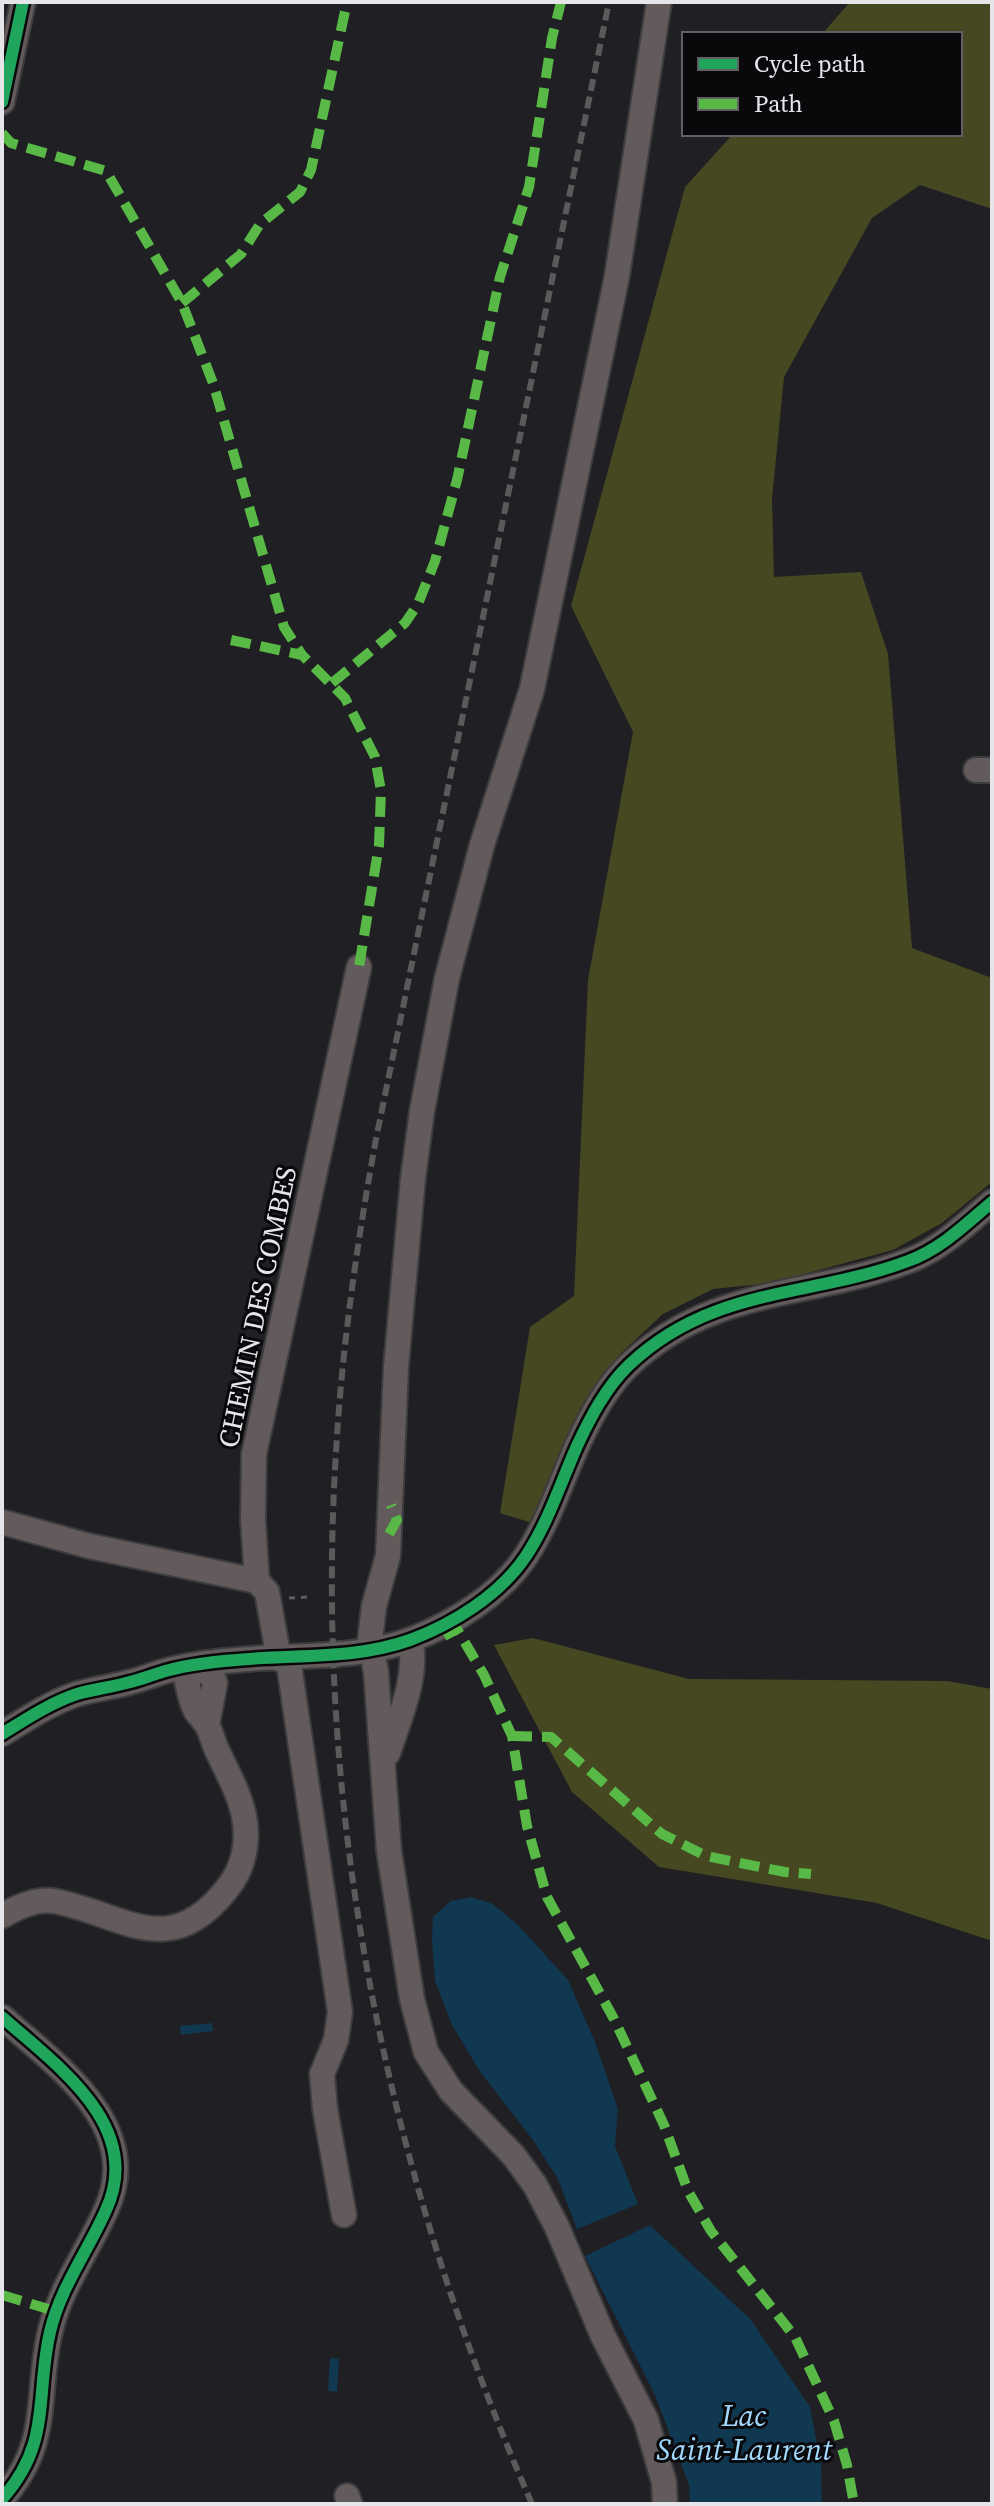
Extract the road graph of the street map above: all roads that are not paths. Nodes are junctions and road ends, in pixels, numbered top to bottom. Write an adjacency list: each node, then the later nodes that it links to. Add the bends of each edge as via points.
1 (23, 2): 3 (street)
2 (659, 2): 9 (street, via 617,276 532,689 447,978 422,1111 396,1367 388,1556 374,1606)
3 (2, 102)
4 (359, 967): 7 (street, CHEMIN DES COMBES, via 254,1454)
5 (992, 1202): 8 (street, via 944,1243 911,1260 714,1310 653,1344 610,1387 585,1428 526,1557 474,1607)
6 (2, 1522): 7 (street)
7 (257, 1581): 10 (street, CHEMIN DES COMBES, via 267,1592)
8 (410, 1640): 9 (street); 13 (street, via 409,1680)
9 (370, 1650): 10 (street); 13 (street)
10 (284, 1658): 11 (street); 16 (street, CHEMIN DES COMBES, via 340,2012 322,2074)
11 (199, 1675): 12 (street, via 77,1694); 14 (street, via 213,1695 207,1725 239,1798 246,1831 246,1848 232,1884 200,1916 160,1929 141,1929 52,1901)
12 (2, 1734)
13 (384, 1762): 18 (street, via 389,1851 412,1999 426,2052 451,2091 514,2156 541,2195 646,2420)
14 (2, 1916)
15 (2, 2017): 17 (street, via 86,2094 100,2114 115,2161 107,2208 55,2311 34,2447)
16 (344, 2215)
17 (2, 2499)
18 (665, 2504)

